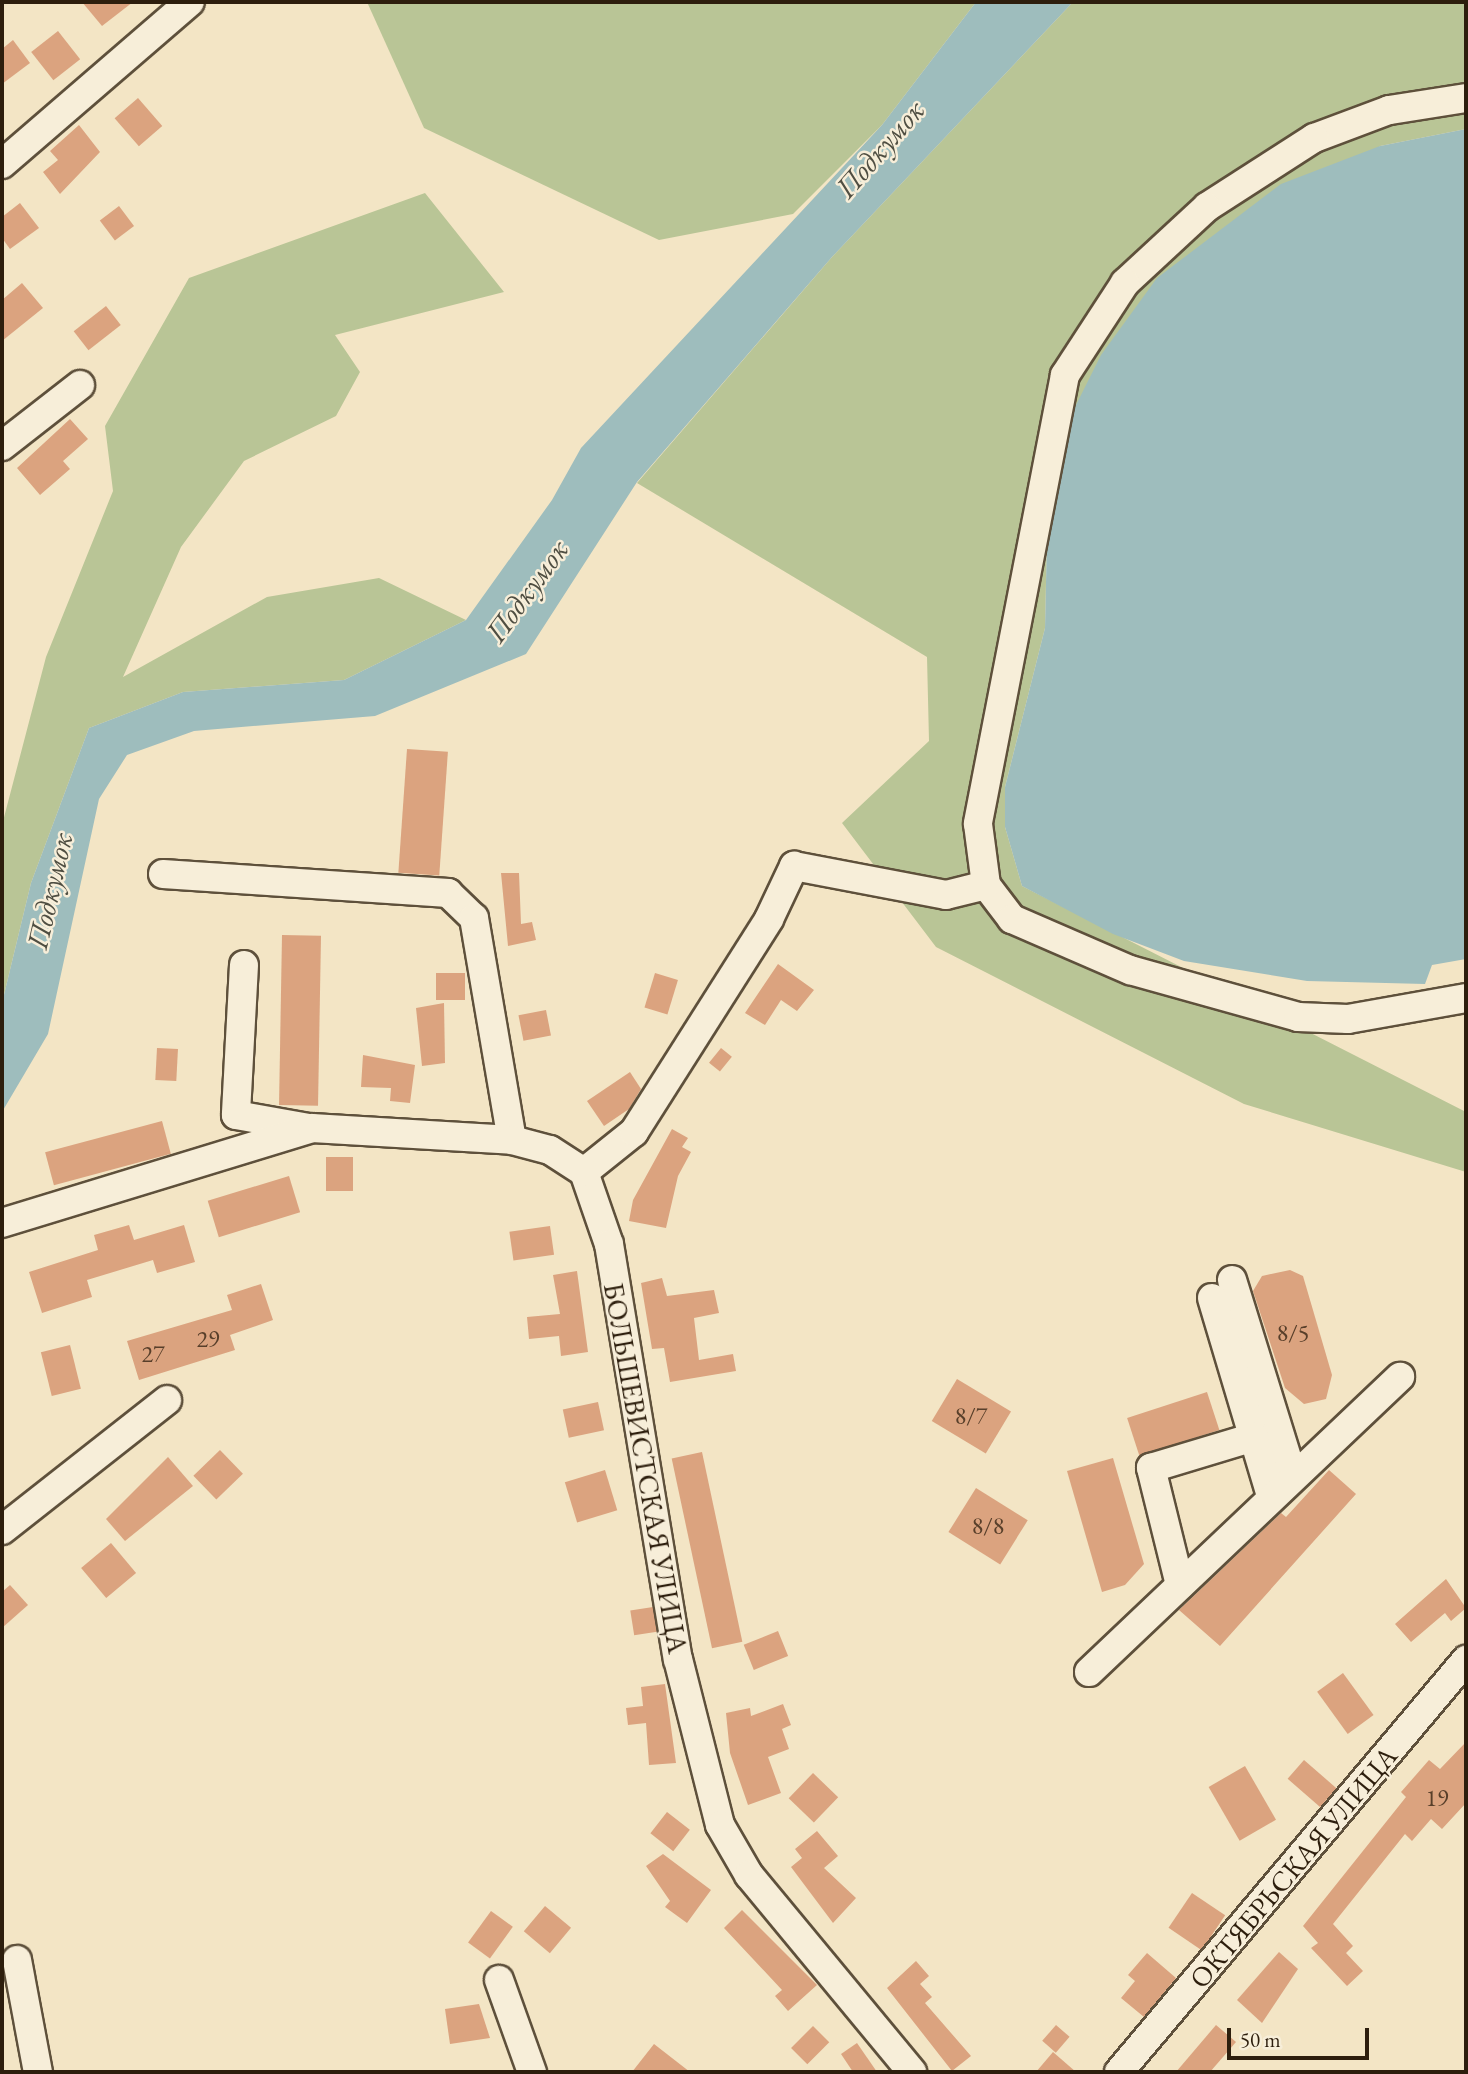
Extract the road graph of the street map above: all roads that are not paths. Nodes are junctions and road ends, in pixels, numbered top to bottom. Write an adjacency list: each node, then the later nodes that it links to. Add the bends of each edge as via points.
1 (190, 2): 3 (street)
2 (1466, 98): 7 (street, via 1389,110 1314,138 1207,207 1125,283 1065,375 986,763 978,824)
3 (2, 164)
4 (80, 385): 5 (street)
5 (2, 446)
6 (163, 874): 11 (street, via 448,893 474,918)
7 (986, 885): 9 (street, via 1012,919 1059,945 1236,1003 1298,1017 1349,1019); 12 (street, via 946,895 794,866 769,919 634,1132)
8 (244, 965): 10 (street, via 236,1115)
9 (1466, 999)
10 (312, 1128): 11 (street); 13 (street)
11 (512, 1140): 12 (street, via 550,1150)
12 (584, 1172): 27 (street, БОЛЬШЕВИСТСКАЯ УЛИЦА, via 609,1244 678,1659 720,1825 749,1875)
13 (2, 1223)
14 (1400, 1377): 17 (street)
15 (167, 1400): 19 (street)
16 (1254, 1437): 17 (street, via 1222,1289); 18 (street); 20 (street, via 1151,1468)
17 (1292, 1474): 18 (street)
18 (1271, 1496): 20 (street)
19 (2, 1530)
20 (1180, 1585): 22 (street)
21 (1466, 1660): 28 (street, ОКТЯБРЬСКАЯ УЛИЦА)
22 (1089, 1672)
23 (17, 1960): 25 (street)
24 (499, 1980): 26 (street)
25 (38, 2072)
26 (532, 2072)
27 (912, 2072)
28 (1119, 2072)

